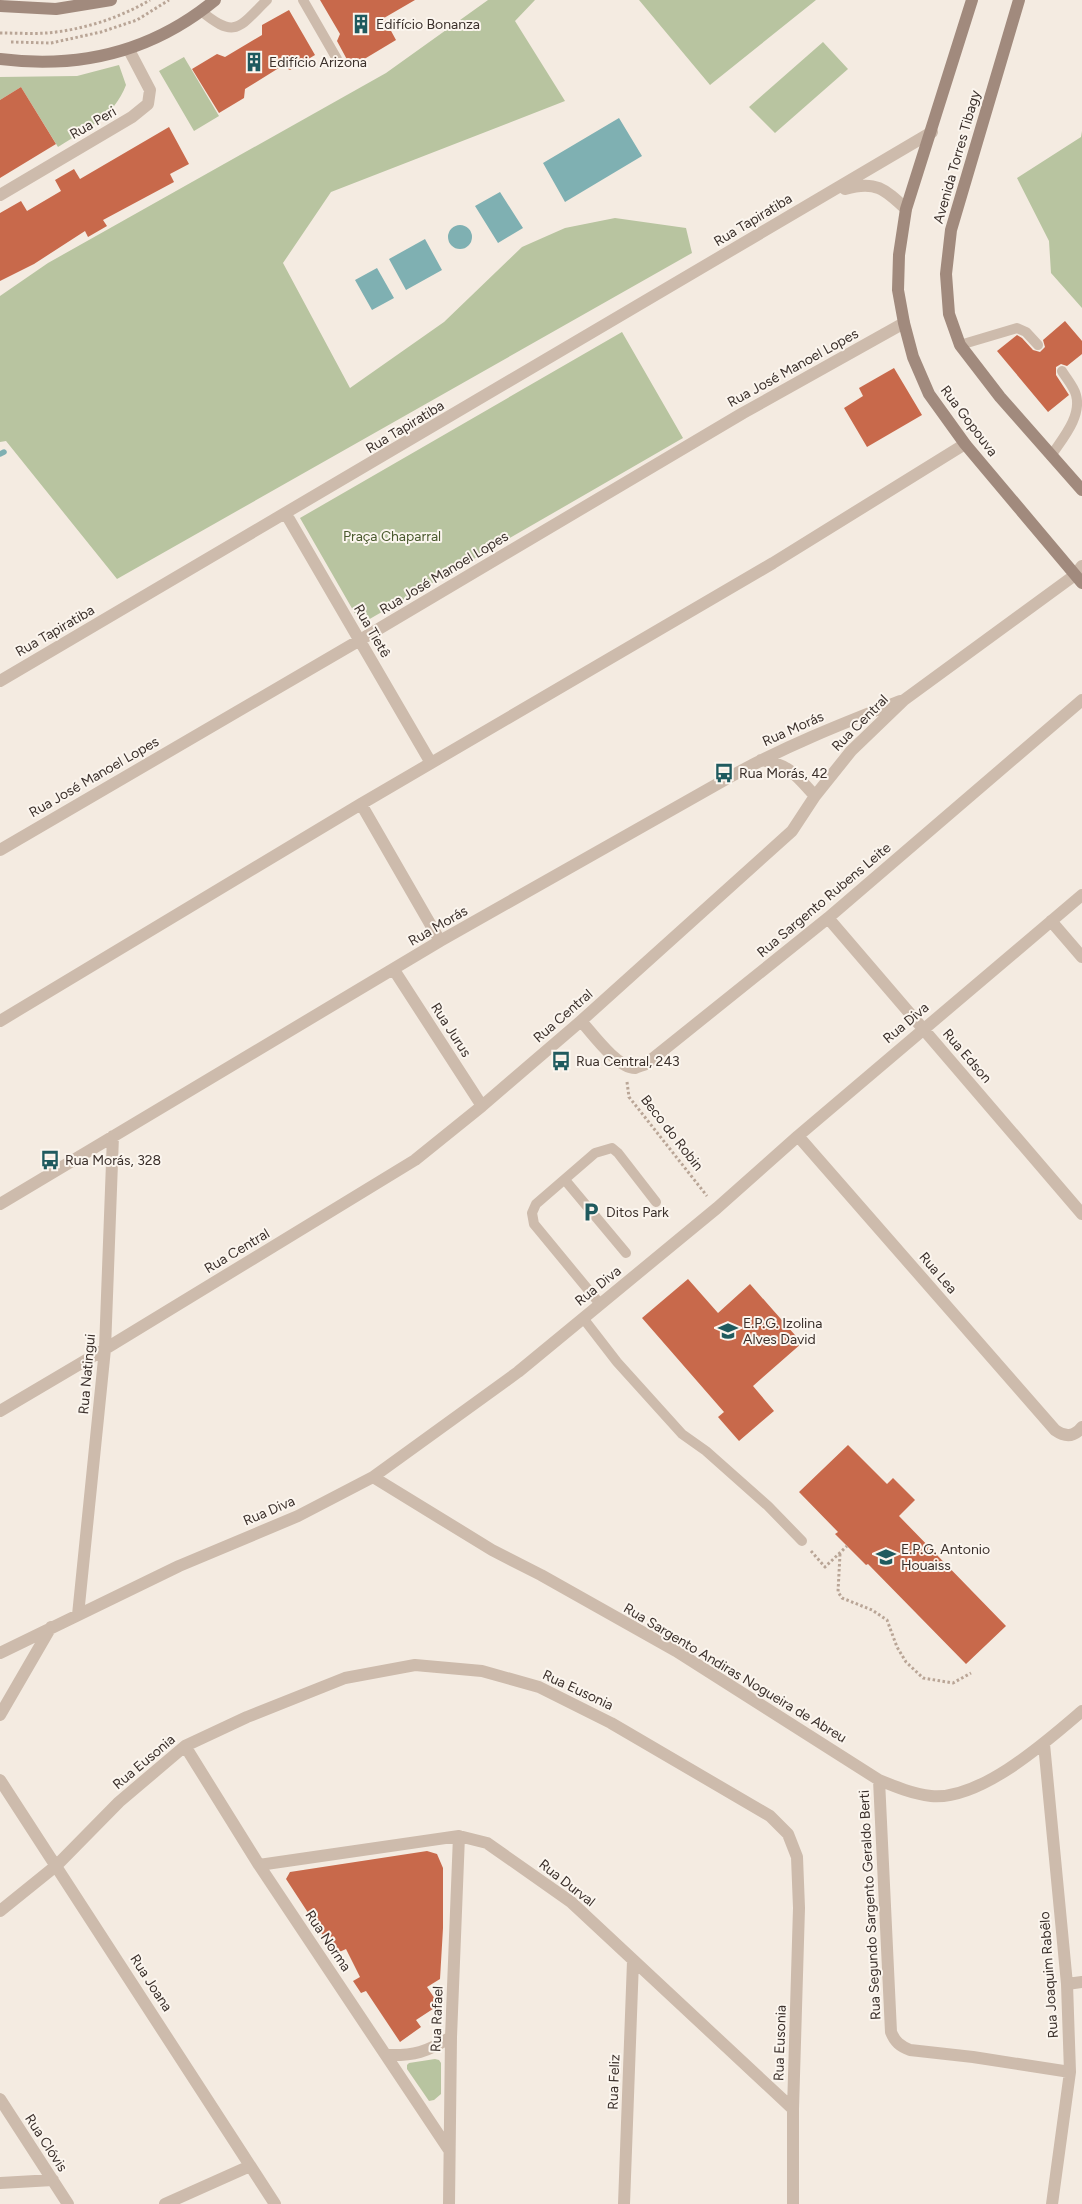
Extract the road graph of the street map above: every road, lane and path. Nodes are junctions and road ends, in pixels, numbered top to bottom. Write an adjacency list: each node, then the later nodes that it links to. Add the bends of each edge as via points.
1 (111, 0): 9 (main road, via 56,8)
2 (150, 0): 11 (path, via 134,10 98,23 47,33)
3 (169, 0): 12 (path, via 137,20 101,32 51,42)
4 (215, 0): 10 (main road)
5 (267, 0): 10 (lane, via 240,26 232,28 218,25)
6 (303, 0): 15 (lane)
7 (972, 0): 16 (main road, Rua Gopouva)
8 (1020, 0): 22 (main road, Avenida Torres Tibagy, via 951,230 946,274 949,314)
9 (0, 6)
10 (201, 11): 13 (main road)
11 (0, 33)
12 (8, 42)
13 (129, 50): 14 (main road, via 78,61); 17 (street, Rua Peri, via 150,90 148,104 132,117)
14 (0, 59)
15 (337, 59)
16 (932, 132): 18 (street, Rua Tapiratiba); 19 (main road, Rua Gopouva)
17 (0, 195)
18 (823, 196): 19 (street, Rua Tapiratiba, via 862,184 887,191); 27 (street, Rua Tapiratiba)
19 (906, 209): 20 (main road, Rua Gopouva, via 898,290)
20 (904, 323): 24 (main road, Rua Gopouva, via 929,394); 29 (street, Rua José Manoel Lopes, via 743,413)
21 (1038, 344): 22 (lane, via 1017,328)
22 (960, 345): 25 (main road, Avenida Torres Tibagy)
23 (1062, 371): 25 (lane, via 1076,395 1076,410 1074,420)
24 (966, 444): 28 (main road, Rua Gopouva); 34 (street, via 773,563)
25 (1051, 456): 26 (main road, Avenida Torres Tibagy)
26 (1082, 490)
27 (286, 514): 29 (street, Rua Tietê); 30 (street, Rua Tapiratiba)
28 (1080, 574): 31 (street, Rua Central)
29 (360, 640): 34 (street, Rua Tietê); 37 (street, Rua José Manoel Lopes)
30 (0, 681)
31 (904, 700): 33 (street, Rua Morás); 35 (street, Rua Central, via 851,751)
32 (1082, 700): 39 (street, Rua Sargento Rubens Leite)
33 (761, 760): 35 (street, via 780,763); 41 (street, Rua Morás)
34 (431, 763): 36 (street)
35 (815, 796): 45 (street, Rua Central, via 792,831)
36 (361, 804): 41 (street); 44 (street)
37 (0, 850)
38 (1082, 895): 40 (street, Rua Diva)
39 (828, 918): 46 (street, Rua Edson); 47 (street, Rua Sargento Rubens Leite, via 646,1064 634,1068)
40 (1051, 921): 42 (street); 46 (street, Rua Diva)
41 (440, 941): 43 (street, Rua Morás)
42 (1082, 957)
43 (394, 970): 48 (street, Rua Jurus); 49 (street, Rua Morás)
44 (0, 1021)
45 (581, 1021): 47 (street); 48 (street, Rua Central)
46 (923, 1028): 50 (street, Rua Diva); 55 (street, Rua Edson)
47 (624, 1066): 54 (path, Beco do Robin, via 629,1097)
48 (482, 1106): 59 (street, Rua Central, via 415,1160)
49 (114, 1136): 53 (street, Rua Morás); 59 (street, Rua Natingui)
50 (798, 1136): 54 (street, Rua Diva); 61 (street, Rua Lea, via 1055,1430 1063,1435 1072,1435)
51 (565, 1180): 52 (lane, via 595,1153 612,1148); 56 (lane); 57 (lane, via 536,1204 532,1213 534,1224)
52 (656, 1202)
53 (0, 1204)
54 (717, 1208): 57 (street, Rua Diva)
55 (1082, 1214)
56 (626, 1253)
57 (600, 1304): 58 (street, Rua Diva)
58 (583, 1318): 62 (street, Rua Diva, via 518,1372); 63 (lane, via 617,1362 682,1434 768,1506)
59 (106, 1349): 60 (street, Rua Central); 66 (street, Rua Natingui)
60 (0, 1411)
61 (1082, 1427)
62 (374, 1477): 66 (street, Rua Diva, via 298,1516 179,1566); 75 (street, Rua Sargento Andiras Nogueira de Abreu, via 492,1550 676,1651)
63 (802, 1541): 65 (path, via 825,1567)
64 (847, 1546): 65 (path)
65 (840, 1554): 69 (path, via 838,1592 842,1598 887,1620 897,1647 917,1673 923,1678 952,1683)
66 (78, 1614): 67 (street, Rua Diva)
67 (51, 1627): 68 (street, Rua Diva); 71 (street)
68 (0, 1653)
69 (971, 1674)
70 (1082, 1711): 72 (street, Rua Sargento Andiras Nogueira de Abreu)
71 (0, 1715)
72 (1044, 1744): 75 (street, Rua Sargento Andiras Nogueira de Abreu, via 989,1781 959,1792 932,1796); 82 (street, Rua Joaquim Rabêlo)
73 (185, 1746): 77 (street, Rua Eusonia, via 120,1802); 78 (street, Rua Norma); 87 (street, Rua Eusonia, via 345,1678 415,1664 482,1671 539,1687 611,1723 770,1816 788,1834 797,1857 799,1908)
74 (0, 1780): 77 (street, Rua Joana)
75 (880, 1780): 85 (street, Rua Segundo Sargento Geraldo Berti, via 894,2040 910,2050)
76 (459, 1836): 78 (street, Rua Durval); 80 (street, Rua Durval, via 487,1843 571,1902); 83 (street, Rua Rafael)
77 (57, 1865): 79 (street, Rua Eusonia); 90 (street, Rua Joana)
78 (259, 1865): 84 (street, Rua Norma)
79 (0, 1910)
80 (633, 1961): 87 (street, Rua Durval); 97 (street, Rua Feliz)
81 (1082, 1982): 82 (street)
82 (1067, 1984): 85 (street, Rua Joaquim Rabêlo)
83 (451, 2037): 84 (street, via 429,2050 407,2056); 89 (street, Rua Rafael)
84 (386, 2055): 89 (street, Rua Norma)
85 (1070, 2072): 99 (street, Rua Joaquim Rabêlo)
86 (0, 2099): 88 (street, Rua Clóvis)
87 (793, 2109): 98 (street, Rua Eusonia)
88 (4, 2114): 91 (street, Rua Clóvis)
89 (449, 2150): 96 (street, Rua Rafael)
90 (250, 2166): 94 (street); 95 (street, Rua Joana)
91 (52, 2180): 92 (street); 93 (street, Rua Clóvis)
92 (0, 2184)
93 (68, 2204)
94 (165, 2204)
95 (275, 2204)
96 (449, 2204)
97 (624, 2204)
98 (793, 2204)
99 (1052, 2204)

